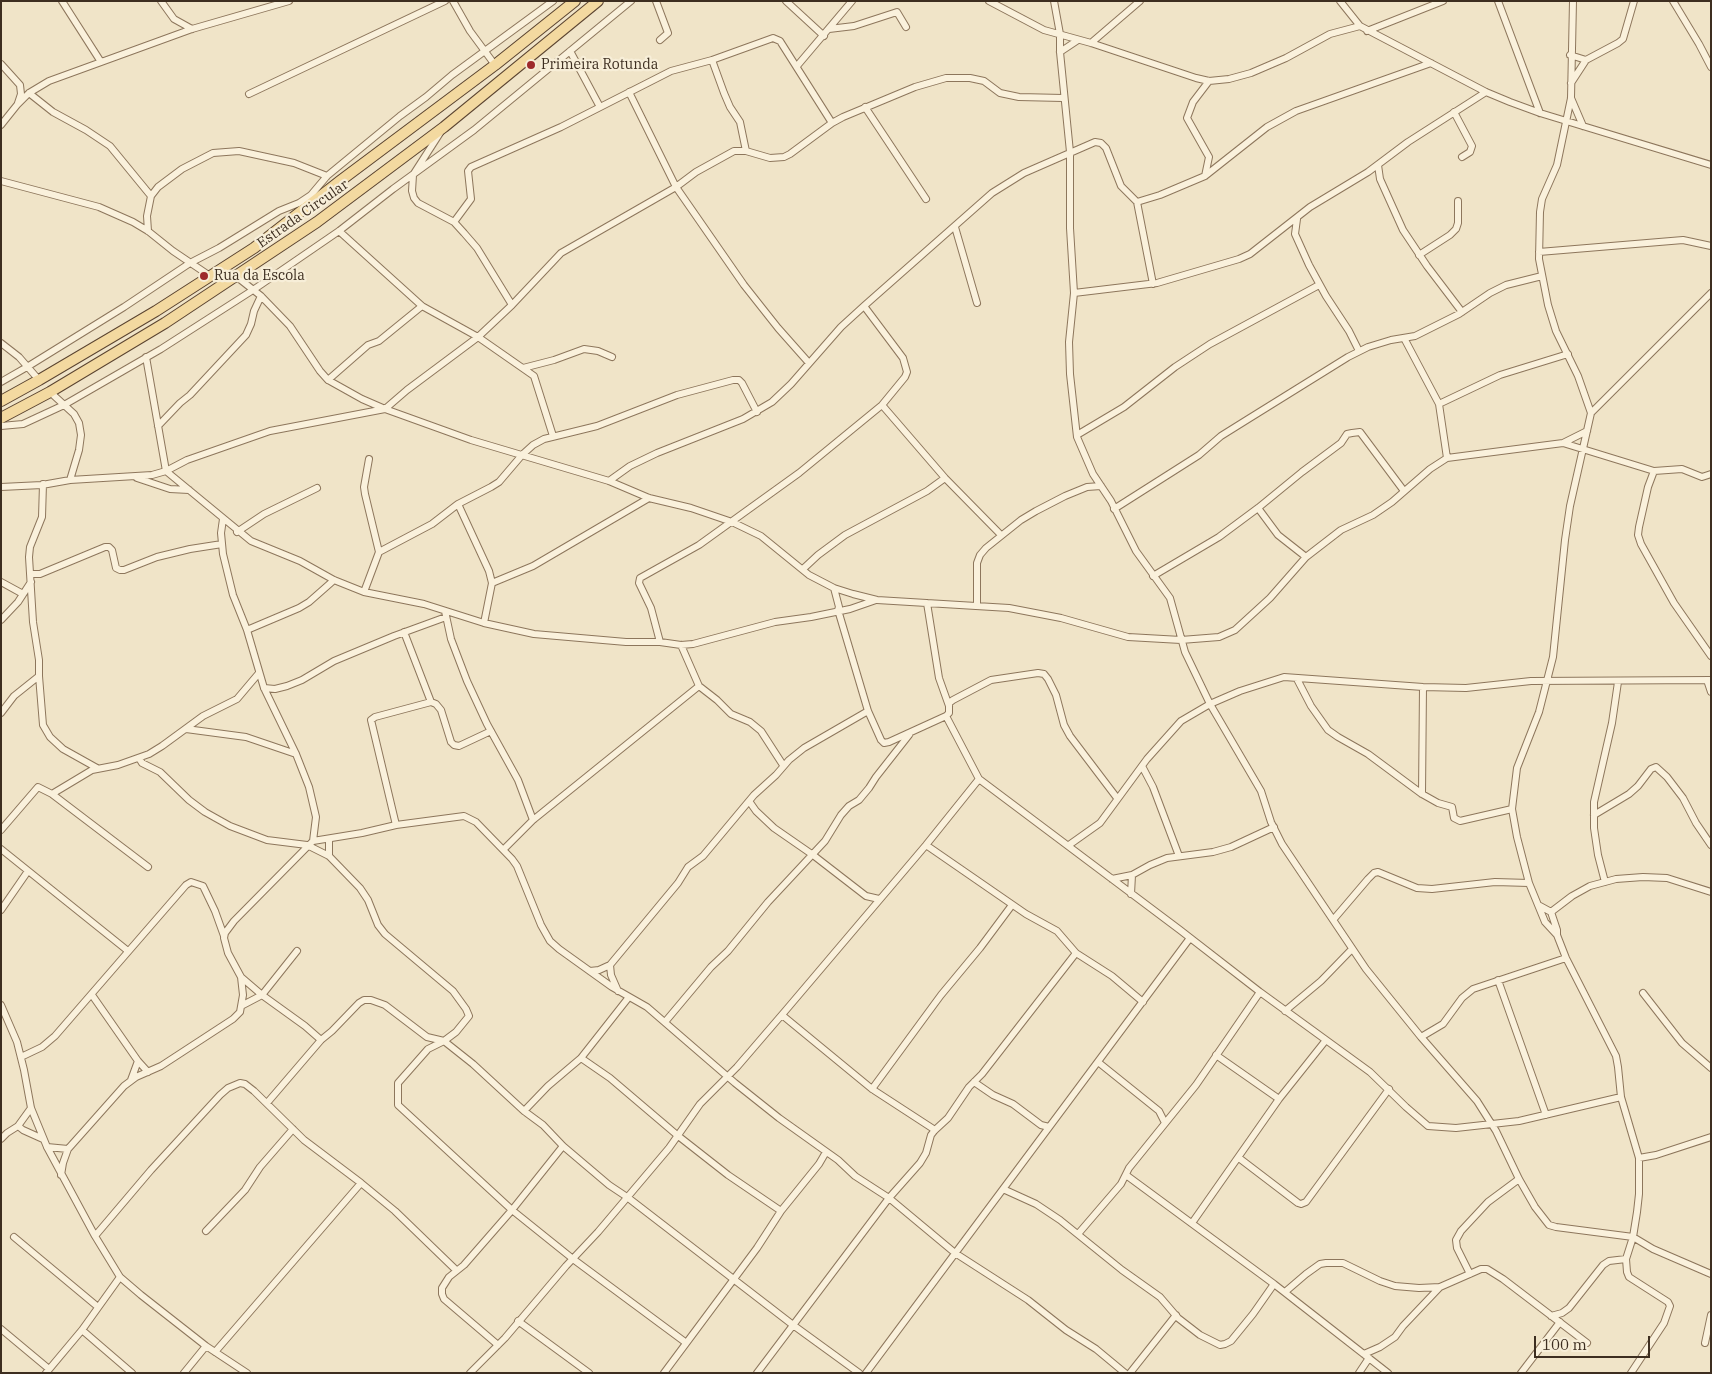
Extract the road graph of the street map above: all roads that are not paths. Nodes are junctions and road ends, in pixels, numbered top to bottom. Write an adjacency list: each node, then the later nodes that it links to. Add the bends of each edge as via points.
1 (62, 1): 40 (street)
2 (161, 1): 22 (street)
3 (289, 1): 25 (street)
4 (445, 1): 51 (street)
5 (453, 1): 35 (street)
6 (553, 1): 35 (street)
7 (575, 1): 43 (main road, Estrada Circular)
8 (598, 1): 63 (main road, Estrada Circular)
9 (631, 1): 34 (street)
10 (656, 1): 31 (street, via 668,33)
11 (786, 1): 30 (street)
12 (852, 1): 26 (street)
13 (989, 1): 28 (street, via 1044,30)
14 (1054, 1): 28 (street)
15 (1140, 1): 33 (street)
16 (1340, 1): 23 (street)
17 (1443, 1): 27 (street)
18 (1498, 1): 58 (street)
19 (1573, 1): 37 (street)
20 (1634, 1): 39 (street, via 1623,38)
21 (1673, 1): 45 (street)
22 (174, 19): 25 (street); 29 (street)
23 (1360, 26): 27 (street); 46 (street, via 1330,34 1251,73)
24 (906, 27): 26 (street, via 897,12 854,26)
25 (192, 29): 29 (street)
26 (829, 29): 30 (street)
27 (1367, 31): 41 (street)
28 (1060, 34): 32 (street); 36 (street)
29 (176, 35): 40 (street)
30 (824, 36): 44 (street)
31 (660, 40)
32 (1078, 40): 33 (street); 36 (street)
33 (1092, 43): 46 (street)
34 (570, 51): 55 (street); 73 (street)
35 (485, 52): 43 (street); 72 (street)
36 (1060, 52): 52 (street)
37 (1570, 55): 39 (street); 47 (street)
38 (712, 60): 44 (street, via 773,38 780,41); 48 (street, via 671,71); 64 (street, via 727,100 740,122)
39 (1586, 60): 47 (street)
40 (101, 62): 50 (street, via 49,81)
41 (1431, 63): 49 (street); 68 (street, via 1296,110 1267,127)
42 (1, 64): 54 (street, via 20,85)
43 (495, 66): 95 (main road, Estrada Circular, via 254,248)
44 (797, 66): 60 (street)
45 (1711, 67)
46 (1209, 81): 66 (street, via 1193,102 1187,118)
47 (1571, 83): 53 (street)
48 (629, 92): 55 (street); 77 (street)
49 (1486, 92): 57 (street); 58 (street)
50 (29, 93): 54 (street); 78 (street, via 53,112 110,146)
51 (248, 94)
52 (1063, 98): 56 (street, via 1019,97 1000,93 984,81 946,78); 65 (street)
53 (1571, 98): 59 (street); 62 (street)
54 (17, 105): 61 (street)
55 (600, 107): 85 (street, via 471,167 468,171 471,199)
56 (865, 107): 60 (street); 79 (street)
57 (1454, 112): 67 (street, via 1472,146); 69 (street)
58 (1540, 114): 59 (street)
59 (1566, 121): 62 (street); 92 (street, via 1557,165 1541,206)
60 (832, 123): 64 (street, via 784,157 770,158)
61 (1, 125)
62 (1582, 126): 70 (street)
63 (444, 127): 73 (street); 97 (main road, Estrada Circular)
64 (746, 151): 77 (street, via 734,151 718,159)
65 (1070, 152): 80 (street, via 1095,142 1101,143 1122,186); 86 (street, via 1024,173 992,193); 101 (street)
66 (1209, 157): 68 (street); 74 (street)
67 (1462, 158)
68 (1220, 164): 74 (street)
69 (1378, 164): 71 (street); 75 (street)
70 (1711, 165)
71 (1368, 172): 75 (street); 83 (street, via 1310,207)
72 (327, 176): 78 (street, via 294,163 226,151 213,153 182,169 158,187); 94 (street, via 300,203 279,211)
73 (413, 176): 85 (street, via 414,198); 88 (street)
74 (1205, 176): 80 (street)
75 (1380, 179): 93 (street, via 1403,230)
76 (1, 181): 84 (street, via 99,207)
77 (676, 188): 105 (street, via 561,253); 116 (street, via 744,285)
78 (152, 196): 82 (street)
79 (926, 199)
80 (1137, 202): 98 (street)
81 (1458, 202): 93 (street, via 1456,229)
82 (147, 216): 84 (street); 87 (street)
83 (1297, 219): 89 (street); 90 (street)
84 (133, 222): 87 (street)
85 (454, 222): 105 (street, via 477,248)
86 (955, 226): 104 (street); 107 (street)
87 (148, 231): 94 (street)
88 (339, 231): 100 (street); 106 (street)
89 (1280, 231): 90 (street); 98 (street, via 1250,254)
90 (1295, 234): 99 (street)
91 (1711, 246): 92 (street, via 1682,240)
92 (1538, 252): 96 (street)
93 (1419, 254): 108 (street)
94 (190, 263): 95 (street); 118 (street)
95 (210, 276): 121 (main road, Estrada Circular)
96 (1542, 276): 108 (street, via 1506,285); 113 (street, via 1556,331)
97 (237, 277): 100 (street); 124 (main road, Estrada Circular)
98 (1154, 284): 101 (street)
99 (1319, 285): 112 (street, via 1350,331); 136 (street, via 1210,344 1124,407)
100 (253, 290): 103 (street); 114 (street)
101 (1074, 293): 136 (street, via 1069,342)
102 (1711, 293): 131 (street)
103 (262, 296): 122 (street, via 290,326); 134 (street, via 246,335)
104 (977, 303)
105 (512, 305): 109 (street)
106 (422, 306): 109 (street); 122 (street, via 379,341 368,345)
107 (864, 306): 116 (street); 128 (street, via 906,365 905,377)
108 (1462, 312): 110 (street, via 1415,336)
109 (478, 337): 119 (street); 129 (street)
110 (1404, 338): 112 (street); 126 (street)
111 (1, 343): 118 (street)
112 (1359, 351): 161 (street, via 1244,421 1199,455)
113 (1568, 354): 126 (street, via 1500,375); 131 (street)
114 (146, 357): 117 (street); 120 (street)
115 (612, 357): 119 (street, via 584,349)
116 (809, 363): 130 (street, via 772,402)
117 (135, 364): 120 (street); 127 (street)
118 (28, 368): 121 (street); 123 (street)
119 (523, 368): 137 (street, via 536,380)
120 (148, 371): 134 (street)
121 (39, 380): 125 (main road, Estrada Circular)
122 (328, 380): 129 (street)
123 (1, 382)
124 (50, 392): 127 (street); 132 (main road, Estrada Circular)
125 (1, 401)
126 (1439, 404): 141 (street)
127 (64, 405): 133 (street, via 23,424); 149 (street, via 74,414 81,435)
128 (882, 405): 148 (street); 163 (street, via 799,473)
129 (385, 409): 140 (street); 143 (street, via 270,431 186,460)
130 (757, 412): 137 (street, via 742,383 733,380 677,395 596,426); 150 (street, via 630,466)
131 (1591, 413): 135 (street)
132 (1, 418)
133 (1, 426)
134 (158, 426): 143 (street)
135 (1587, 431): 138 (street); 139 (street)
136 (1077, 435): 145 (street)
137 (553, 436): 140 (street, via 533,445)
138 (1563, 443): 139 (street); 141 (street)
139 (1583, 448): 144 (street); 197 (street, via 1570,506)
140 (522, 455): 150 (street); 159 (street, via 499,482)
141 (1446, 458): 157 (street)
142 (369, 459): 167 (street, via 364,486)
143 (166, 471): 147 (street); 156 (street)
144 (1654, 471): 146 (street, via 1682,469 1702,477); 192 (street, via 1638,535 1674,603)
145 (1093, 474): 152 (street); 154 (street)
146 (1711, 474)
147 (135, 478): 149 (street); 156 (street, via 170,489)
148 (945, 478): 165 (street); 169 (street, via 927,492 845,536)
149 (70, 480): 151 (street)
150 (609, 481): 158 (street)
151 (43, 484): 153 (street); 170 (street, via 42,517 28,557)
152 (1101, 486): 154 (street); 161 (street)
153 (1, 487)
154 (1087, 487): 165 (street, via 1036,511)
155 (317, 488): 164 (street, via 264,514)
156 (189, 490): 162 (street)
157 (1404, 491): 160 (street, via 1360,432 1347,434 1341,443); 168 (street, via 1373,515 1342,530)
158 (649, 498): 163 (street); 175 (street, via 533,566)
159 (458, 504): 167 (street, via 432,524); 175 (street, via 485,560)
160 (1258, 508): 168 (street, via 1278,535); 172 (street, via 1219,537)
161 (1114, 509): 172 (street, via 1136,551)
162 (222, 519): 164 (street); 166 (street)
163 (732, 522): 169 (street, via 762,536); 190 (street, via 640,578 639,584 651,608)
164 (237, 532): 173 (street)
165 (1001, 536): 182 (street, via 980,555)
166 (222, 544): 171 (street, via 166,555 124,570 116,568 112,550 105,547); 187 (street, via 233,594)
167 (379, 552): 178 (street)
168 (1306, 557): 189 (street, via 1270,598 1235,630 1219,637)
169 (803, 569): 177 (street)
170 (30, 574): 171 (street); 176 (street)
171 (40, 574): 176 (street)
172 (1154, 576): 189 (street, via 1170,598)
173 (334, 580): 178 (street); 187 (street, via 299,608)
174 (1, 582): 179 (street)
175 (492, 583): 186 (street)
176 (31, 584): 179 (street); 194 (street)
177 (834, 588): 180 (street); 183 (street)
178 (364, 592): 184 (street, via 424,604)
179 (23, 594): 185 (street)
180 (877, 600): 181 (street); 183 (street)
181 (927, 603): 182 (street); 205 (street, via 940,678)
182 (977, 605): 189 (street, via 1054,616 1128,637)
183 (838, 610): 191 (street); 206 (street)
184 (446, 614): 186 (street); 188 (street); 210 (street, via 451,639)
185 (1, 620)
186 (484, 623): 190 (street, via 534,634)
187 (246, 630): 193 (street)
188 (404, 632): 201 (street, via 334,661 287,686); 203 (street)
189 (1181, 640): 204 (street)
190 (660, 642): 191 (street)
191 (681, 644): 199 (street)
192 (1711, 656)
193 (259, 673): 201 (street); 209 (street, via 237,699 203,716)
194 (39, 676): 207 (street, via 14,696); 216 (street, via 43,725 50,737 63,749)
195 (1297, 679): 200 (street); 204 (street, via 1284,677); 219 (street, via 1328,730 1368,754)
196 (1709, 680): 198 (street); 202 (street)
197 (1548, 681): 198 (street); 200 (street, via 1466,688); 222 (street, via 1517,768)
198 (1618, 682): 223 (street)
199 (699, 686): 214 (street, via 731,714 761,731); 224 (street)
200 (1423, 687): 219 (street)
201 (264, 688): 212 (street)
202 (1711, 692)
203 (431, 702): 210 (street, via 441,710 450,742 454,745 459,746); 225 (street, via 371,720)
204 (1210, 704): 215 (street, via 1181,721); 226 (street, via 1261,791)
205 (949, 707): 208 (street); 220 (street, via 953,700 991,680 1044,674 1056,695 1070,736)
206 (868, 711): 211 (street, via 884,743); 214 (street, via 804,748)
207 (1, 713)
208 (946, 716): 211 (street); 217 (street)
209 (186, 729): 212 (street, via 246,737); 213 (street)
210 (490, 731): 224 (street, via 518,780)
211 (910, 734): 235 (street, via 859,800 841,815)
212 (296, 754): 229 (street, via 316,817)
213 (139, 758): 216 (street); 229 (street, via 205,812 230,826 267,840)
214 (783, 766): 221 (street)
215 (1142, 766): 220 (street); 237 (street)
216 (97, 768): 218 (street)
217 (979, 779): 230 (street); 231 (street)
218 (52, 794): 227 (street, via 40,787 35,789); 238 (street)
219 (1422, 794): 222 (street, via 1452,808 1454,818 1460,821)
220 (1117, 798): 231 (street, via 1100,823)
221 (749, 801): 235 (street, via 774,828); 262 (street, via 703,856 688,867)
222 (1512, 809): 243 (street)
223 (1594, 815): 232 (street, via 1629,794 1656,767 1683,798); 242 (street, via 1598,856)
224 (533, 820): 234 (street)
225 (396, 825): 228 (street); 234 (street, via 464,816 476,822)
226 (1274, 827): 237 (street, via 1232,847); 253 (street)
227 (1, 830)
228 (329, 839): 229 (street); 236 (street)
229 (312, 844): 236 (street); 255 (street, via 234,920)
230 (926, 845): 247 (street); 248 (street)
231 (1069, 845): 241 (street)
232 (1711, 845)
233 (1, 849): 239 (street)
234 (504, 849): 263 (street, via 517,866 550,940)
235 (813, 855): 246 (street); 277 (street, via 768,902)
236 (329, 856): 281 (street, via 360,888 385,934 453,991 466,1009 469,1016)
237 (1179, 856): 240 (street, via 1167,858)
238 (148, 867)
239 (28, 872): 250 (street); 258 (street)
240 (1132, 875): 241 (street); 245 (street)
241 (1112, 879): 245 (street)
242 (1605, 882): 244 (street, via 1654,876); 252 (street, via 1578,892)
243 (1529, 884): 249 (street); 253 (street, via 1496,882 1417,888 1378,872 1368,878)
244 (1711, 892)
245 (1131, 894): 256 (street)
246 (866, 896): 247 (street); 251 (street)
247 (879, 899): 251 (street)
248 (1012, 905): 260 (street, via 1057,931); 292 (street)
249 (1540, 906): 252 (street); 254 (street, via 1545,922)
250 (1, 910)
251 (870, 910): 276 (street)
252 (1551, 912): 254 (street)
253 (1333, 920): 257 (street)
254 (1557, 935): 261 (street)
255 (224, 938): 258 (street, via 203,886 191,882); 264 (street)
256 (1190, 938): 267 (street); 272 (street)
257 (1352, 949): 275 (street); 278 (street)
258 (128, 951): 269 (street)
259 (297, 951): 270 (street)
260 (1076, 952): 272 (street); 291 (street)
261 (1566, 958): 265 (street); 294 (street, via 1616,1056)
262 (610, 965): 263 (street); 266 (street)
263 (589, 971): 266 (street)
264 (241, 977): 270 (street); 274 (street)
265 (1498, 980): 278 (street, via 1467,992 1443,1024); 301 (street)
266 (618, 990): 271 (street)
267 (1260, 992): 275 (street); 282 (street)
268 (1642, 993): 287 (street, via 1682,1043)
269 (92, 995): 283 (street, via 55,1036 42,1047); 285 (street)
270 (262, 995): 274 (street); 279 (street)
271 (629, 997): 277 (street); 284 (street)
272 (1143, 1002): 286 (street)
273 (1, 1005): 283 (street)
274 (243, 1005): 288 (street, via 234,1019)
275 (1285, 1011): 280 (street)
276 (782, 1015): 289 (street); 292 (street)
277 (665, 1022): 289 (street)
278 (1422, 1037): 303 (street, via 1477,1101)
279 (321, 1040): 281 (street, via 359,1003 371,1000 385,1005 428,1038); 296 (street)
280 (1326, 1040): 293 (street); 295 (street)
281 (444, 1041): 298 (street); 328 (street, via 428,1049 398,1084 398,1106)
282 (1216, 1055): 295 (street); 300 (street)
283 (21, 1057): 297 (street)
284 (581, 1058): 298 (street); 310 (street, via 610,1078)
285 (138, 1062): 288 (street); 290 (street)
286 (1098, 1062): 299 (street); 306 (street)
287 (1711, 1068)
288 (148, 1072): 290 (street)
289 (728, 1076): 310 (street, via 700,1104); 318 (street)
290 (131, 1080): 317 (street)
291 (974, 1082): 304 (street, via 1013,1104); 308 (street, via 948,1118)
292 (872, 1089): 308 (street)
293 (1389, 1089): 303 (street, via 1428,1126 1456,1128); 319 (street, via 1306,1202 1298,1203)
294 (1621, 1097): 301 (street); 320 (street)
295 (1279, 1099): 319 (street)
296 (267, 1103): 307 (street); 333 (street, via 240,1082 228,1088)
297 (31, 1108): 305 (street); 314 (street)
298 (524, 1111): 315 (street)
299 (1159, 1111): 300 (street); 302 (street)
300 (1174, 1112): 302 (street)
301 (1546, 1114): 303 (street)
302 (1165, 1123): 322 (street)
303 (1492, 1124): 323 (street)
304 (1041, 1125): 306 (street); 311 (street)
305 (18, 1126): 309 (street); 314 (street)
306 (1049, 1127): 311 (street)
307 (292, 1129): 324 (street); 331 (street, via 245,1190)
308 (935, 1130): 327 (street, via 920,1162)
309 (4, 1131): 313 (street)
310 (677, 1136): 326 (street); 329 (street)
311 (1042, 1136): 325 (street)
312 (1711, 1136): 320 (street)
313 (1, 1139)
314 (44, 1139): 316 (street)
315 (563, 1146): 326 (street); 328 (street)
316 (47, 1147): 317 (street); 321 (street)
317 (68, 1149): 321 (street)
318 (826, 1152): 327 (street); 329 (street)
319 (1239, 1158): 330 (street)
320 (1639, 1158): 334 (street, via 1639,1194)
321 (61, 1175): 333 (street)
322 (1126, 1175): 330 (street); 332 (street)
323 (1519, 1179): 334 (street, via 1549,1225); 340 (street, via 1488,1202 1456,1240)
324 (361, 1183): 339 (street); 361 (street)
325 (1003, 1189): 332 (street, via 1046,1210); 336 (street)
326 (627, 1197): 337 (street); 343 (street)
327 (888, 1198): 336 (street); 353 (street)
328 (512, 1210): 337 (street); 339 (street)
329 (781, 1211): 343 (street)
330 (1192, 1223): 344 (street)
331 (206, 1232)
332 (1078, 1234): 348 (street, via 1160,1297)
333 (95, 1236): 342 (street)
334 (1633, 1237): 338 (street); 341 (street)
335 (14, 1238): 347 (street)
336 (955, 1253): 372 (street); 373 (street, via 1028,1300)
337 (573, 1259): 351 (street); 356 (street)
338 (1626, 1259): 350 (street, via 1603,1265 1569,1308); 378 (street, via 1629,1277 1670,1306 1664,1323)
339 (456, 1270): 359 (street, via 444,1284 444,1299)
340 (1470, 1274): 345 (street); 350 (street, via 1482,1269 1494,1272)
341 (1711, 1274)
342 (120, 1277): 347 (street); 360 (street)
343 (734, 1279): 353 (street); 356 (street)
344 (1274, 1284): 346 (street); 348 (street, via 1231,1341 1225,1344 1200,1335)
345 (1440, 1287): 346 (street, via 1395,1286 1343,1263 1333,1262 1320,1264); 362 (street, via 1395,1337)
346 (1285, 1292): 362 (street)
347 (98, 1307): 355 (street)
348 (1176, 1315): 374 (street)
349 (1711, 1315): 358 (street)
350 (1551, 1316): 352 (street)
351 (518, 1321): 359 (street); 368 (street)
352 (1560, 1322): 357 (street); 377 (street)
353 (793, 1325): 370 (street); 371 (street)
354 (1, 1329): 363 (street)
355 (82, 1330): 363 (street); 364 (street)
356 (685, 1342): 369 (street)
357 (1587, 1343)
358 (1705, 1343)
359 (498, 1345): 367 (street)
360 (206, 1346): 361 (street); 365 (street)
361 (215, 1352): 366 (street)
362 (1366, 1356): 375 (street); 376 (street)
363 (48, 1371)
364 (132, 1373)
365 (184, 1373)
366 (247, 1373)
367 (471, 1373)
368 (589, 1373)
369 (664, 1373)
370 (757, 1373)
371 (859, 1373)
372 (866, 1373)
373 (1125, 1373)
374 (1130, 1373)
375 (1359, 1373)
376 (1388, 1373)
377 (1521, 1373)
378 (1631, 1373)

